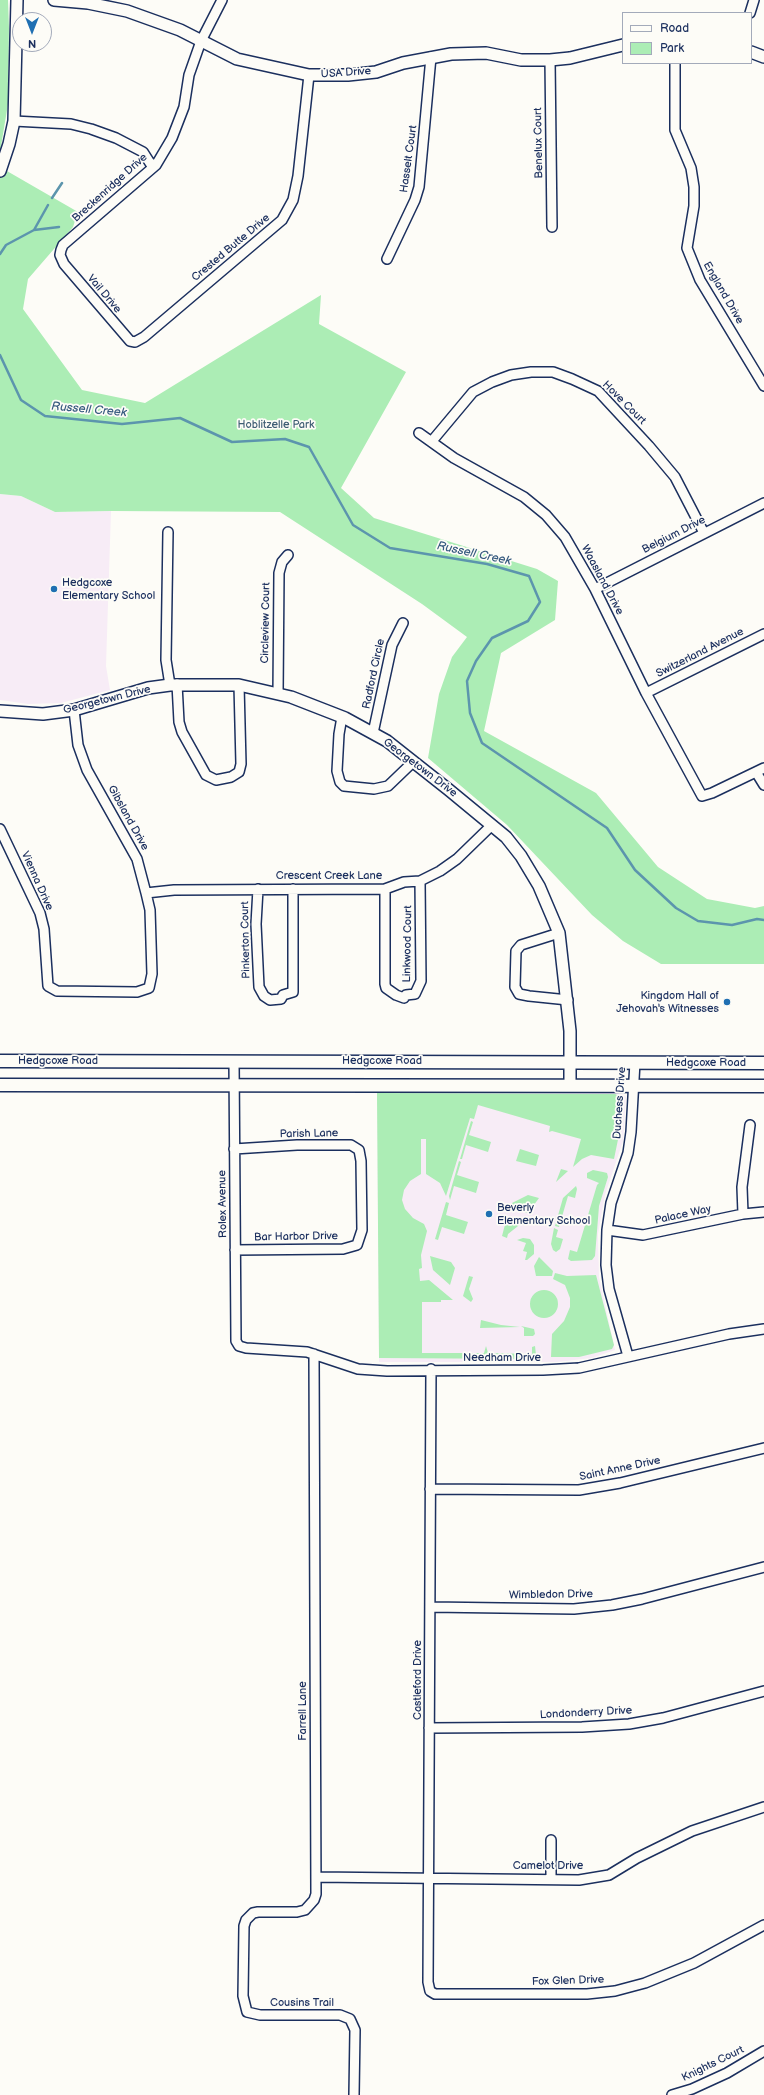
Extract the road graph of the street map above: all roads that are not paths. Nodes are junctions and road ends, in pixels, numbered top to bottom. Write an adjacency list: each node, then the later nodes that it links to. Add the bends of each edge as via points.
1 (17, 0): 14 (street)
2 (54, 0): 6 (street, USA Drive, via 88,3 127,11)
3 (222, 0): 6 (street, Breckenridge Drive)
4 (754, 0): 5 (street)
5 (750, 12)
6 (201, 40): 13 (street, USA Drive, via 237,59); 15 (street, Breckenridge Drive, via 189,75 184,107 172,138)
7 (622, 44): 11 (street, USA Drive, via 570,58)
8 (752, 52): 10 (street)
9 (431, 57): 11 (street, USA Drive, via 486,53 521,60); 13 (street, USA Drive, via 376,72 348,76); 19 (street, Hasselt Court, via 419,188)
10 (764, 57)
11 (550, 60): 17 (street, Benelux Court)
12 (675, 64): 21 (street, England Drive, via 675,130 691,168 694,188 688,248 700,280)
13 (310, 75): 20 (street, Crested Butte Drive, via 298,176 293,200 282,220)
14 (14, 120): 15 (street, via 63,123 91,129 116,138 142,152 150,163); 16 (street)
15 (156, 165): 18 (street, Breckenridge Drive, via 63,245)
16 (0, 171)
17 (552, 226)
18 (60, 255): 20 (street, Vail Drive, via 64,264 102,311 125,337)
19 (387, 259)
20 (135, 342)
21 (764, 386)
22 (419, 433): 23 (street, Waasland Drive)
23 (432, 441): 26 (street, Hove Court, via 473,392 492,382 511,375 531,372 553,372 566,376 598,391 649,446 675,477); 28 (street, Waasland Drive, via 454,458 524,497 546,515 565,536)
24 (764, 503): 26 (street, Belgium Drive)
25 (168, 532): 31 (street, via 166,660)
26 (704, 533): 28 (street, Belgium Drive)
27 (288, 555): 34 (street, Circleview Court, via 282,562 279,573)
28 (595, 589): 33 (street, Waasland Drive)
29 (403, 623): 38 (street, Radford Circle, via 392,645)
30 (764, 634): 33 (street, Switzerland Avenue)
31 (173, 684): 32 (street, Georgetown Drive); 32 (street, via 182,732 206,775 216,780 232,777 239,772); 35 (street, Georgetown Drive, via 148,688)
32 (239, 685): 34 (street, Georgetown Drive)
33 (646, 693): 40 (street, Waasland Drive, via 702,796)
34 (278, 694): 37 (street, Georgetown Drive)
35 (74, 710): 36 (street, Georgetown Drive, via 43,714); 48 (street, Gibsland Drive, via 78,745 87,770 137,859)
36 (0, 711)
37 (342, 717): 38 (street, Georgetown Drive); 39 (street, via 338,734 337,771 344,786 374,789 388,786)
38 (373, 733): 39 (street, Georgetown Drive, via 402,751)
39 (413, 762): 42 (street, Georgetown Drive)
40 (760, 770): 41 (street)
41 (764, 785)
42 (492, 825): 44 (street, Crescent Creek Lane, via 457,859); 49 (street, Georgetown Drive, via 506,837 529,869)
43 (0, 829): 50 (street, Vienna Drive, via 40,913 44,929 48,986 57,991 137,992)
44 (420, 881): 47 (street, Crescent Creek Lane, via 404,882); 47 (street, Linkwood Court, via 421,982 415,994 406,995 404,998 386,988 385,984)
45 (258, 889): 46 (street, Crescent Creek Lane); 46 (street, Pinkerton Court, via 256,924 259,987 264,996 275,1000 293,992); 48 (street, Crescent Creek Lane)
46 (293, 889): 47 (street, Crescent Creek Lane)
47 (385, 889)
48 (146, 893): 50 (street, Gibsland Drive, via 150,910 152,974)
49 (559, 933): 51 (street, Georgetown Drive); 51 (street, via 521,945 516,951 515,987 519,994)
50 (149, 988)
51 (568, 1000): 54 (street, Georgetown Drive)
52 (0, 1061): 53 (main road, Hedgcoxe Road)
53 (234, 1061): 54 (main road, Hedgcoxe Road); 60 (street, Rolex Avenue)
54 (570, 1062): 55 (main road, Hedgcoxe Road); 58 (street, Georgetown Drive)
55 (635, 1062): 56 (main road, Hedgcoxe Road); 59 (street, Duchess Drive)
56 (764, 1063)
57 (0, 1085): 60 (main road, Hedgcoxe Road)
58 (570, 1085): 59 (main road, Hedgcoxe Road); 60 (main road, Hedgcoxe Road)
59 (634, 1085): 61 (main road, Hedgcoxe Road); 66 (street, Duchess Drive, via 628,1152 611,1203)
60 (234, 1086): 63 (street, Rolex Avenue)
61 (764, 1086)
62 (750, 1126): 65 (street, via 742,1187)
63 (234, 1149): 67 (street, Parish Lane, via 351,1145 359,1150 362,1230); 68 (street, Rolex Avenue)
64 (764, 1212): 65 (street, Palace Way)
65 (743, 1214): 66 (street, Palace Way, via 643,1235)
66 (607, 1230): 72 (street, Duchess Drive, via 606,1265 609,1289)
67 (357, 1245): 68 (street, Bar Harbor Drive, via 343,1249)
68 (235, 1250): 70 (street, Rolex Avenue, via 236,1341)
69 (764, 1329): 72 (street, Needham Drive)
70 (239, 1346): 71 (street, Needham Drive)
71 (314, 1354): 73 (street, Needham Drive, via 358,1369); 82 (street, Farrell Lane)
72 (628, 1356): 73 (street, Needham Drive, via 579,1368)
73 (431, 1370): 75 (street, Castleford Drive)
74 (764, 1448): 75 (street, Saint Anne Drive, via 620,1483 579,1490)
75 (430, 1489): 77 (street, Castleford Drive)
76 (764, 1567): 77 (street, Wimbledon Drive, via 612,1605 574,1609)
77 (430, 1607): 79 (street, Castleford Drive)
78 (764, 1691): 79 (street, Londonderry Drive, via 663,1718 629,1724 582,1727)
79 (429, 1728): 83 (street, Castleford Drive)
80 (764, 1807): 84 (street, Camelot Drive, via 692,1831 609,1875 579,1880)
81 (551, 1840): 84 (street)
82 (316, 1877): 83 (street, Camelot Drive); 87 (street, Farrell Lane, via 314,1900 304,1910 258,1912 246,1920 243,1996)
83 (429, 1877): 84 (street, Camelot Drive); 86 (street, Castleford Drive)
84 (551, 1878)
85 (764, 1926): 86 (street, Fox Glen Drive, via 694,1963 645,1983 615,1991 587,1994 435,1994)
86 (430, 1991)
87 (247, 2012): 89 (street, Cousins Trail, via 260,2015 340,2015 350,2019 355,2030)
88 (764, 2051): 90 (street, Knights Court, via 727,2073)
89 (354, 2095)
90 (672, 2095)

